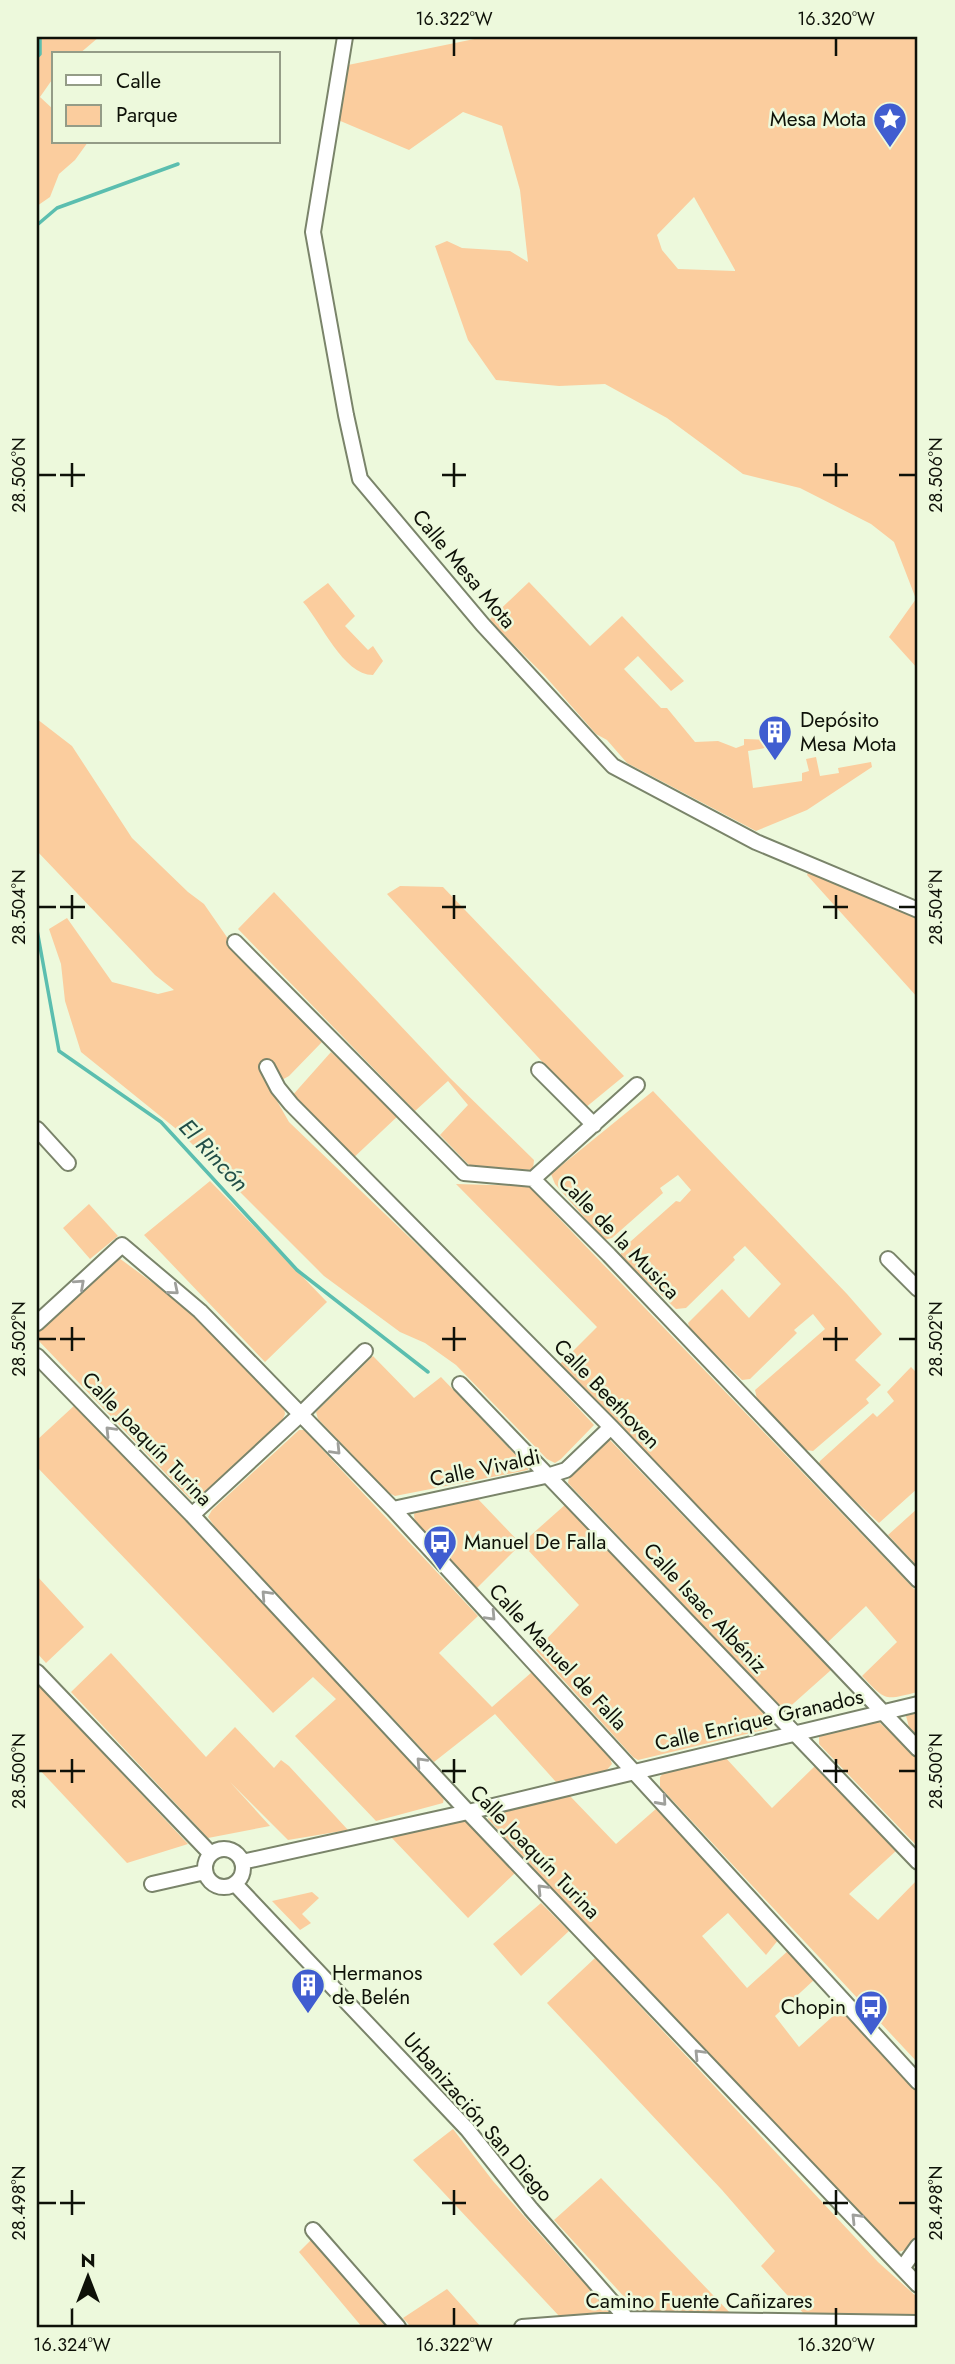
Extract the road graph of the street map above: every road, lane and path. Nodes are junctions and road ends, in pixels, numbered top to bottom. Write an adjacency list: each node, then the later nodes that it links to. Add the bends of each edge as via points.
1 (345, 37): 2 (street, Calle Mesa Mota, via 313,232 360,479 483,625 613,766 756,842)
2 (918, 909)
3 (235, 942): 10 (street, Calle de la Musica, via 464,1173)
4 (267, 1067): 18 (street, Calle Beethoven, via 290,1104)
5 (539, 1070): 7 (street)
6 (637, 1085): 7 (street)
7 (594, 1125): 10 (street)
8 (37, 1129): 9 (street)
9 (68, 1163)
10 (533, 1179): 22 (street, Calle de la Musica)
11 (888, 1259): 12 (street)
12 (918, 1289)
13 (37, 1322): 17 (street, Calle Manuel de Falla, one-way to 17, via 122,1245 200,1311)
14 (365, 1350): 17 (street)
15 (37, 1356): 21 (street, Calle Joaquín Turina, one-way to 15)
16 (460, 1384): 19 (street, Calle Isaac Albéniz)
17 (301, 1414): 20 (street, Calle Manuel de Falla, one-way to 20); 21 (street)
18 (611, 1427): 19 (street, Calle Vivaldi, via 566,1470); 25 (street, Calle Beethoven)
19 (550, 1475): 20 (street, Calle Vivaldi); 26 (street, Calle Isaac Albéniz)
20 (393, 1509): 28 (street, Calle Manuel de Falla, one-way to 28)
21 (192, 1515): 29 (street, Calle Joaquín Turina, one-way to 21)
22 (918, 1580)
23 (37, 1672): 30 (street)
24 (918, 1704): 25 (street, Calle Enrique Granados)
25 (883, 1713): 26 (street, Calle Enrique Granados); 27 (street, Calle Beethoven)
26 (795, 1734): 28 (street, Calle Enrique Granados); 32 (street, Calle Isaac Albéniz)
27 (918, 1749)
28 (635, 1772): 29 (street, Calle Enrique Granados); 36 (street, Calle Manuel de Falla, one-way to 36)
29 (468, 1812): 31 (street, Calle Enrique Granados); 39 (street, Calle Joaquín Turina, one-way to 29)
30 (211, 1854): 31 (street, via 229,1850); 33 (street)
31 (242, 1862): 35 (street, via 242,1874)
32 (918, 1862)
33 (205, 1872): 34 (street); 35 (street, via 217,1886)
34 (152, 1884)
35 (235, 1884): 41 (street, Urbanización San Diego, via 467,2129)
36 (918, 2082)
37 (313, 2230): 43 (street)
38 (918, 2246): 39 (street)
39 (911, 2268): 40 (street, Calle Joaquín Turina)
40 (918, 2285)
41 (627, 2319): 42 (street, Camino Fuente Cañizares); 44 (street, Camino Fuente Cañizares)
42 (918, 2323)
43 (398, 2327)
44 (522, 2327)

